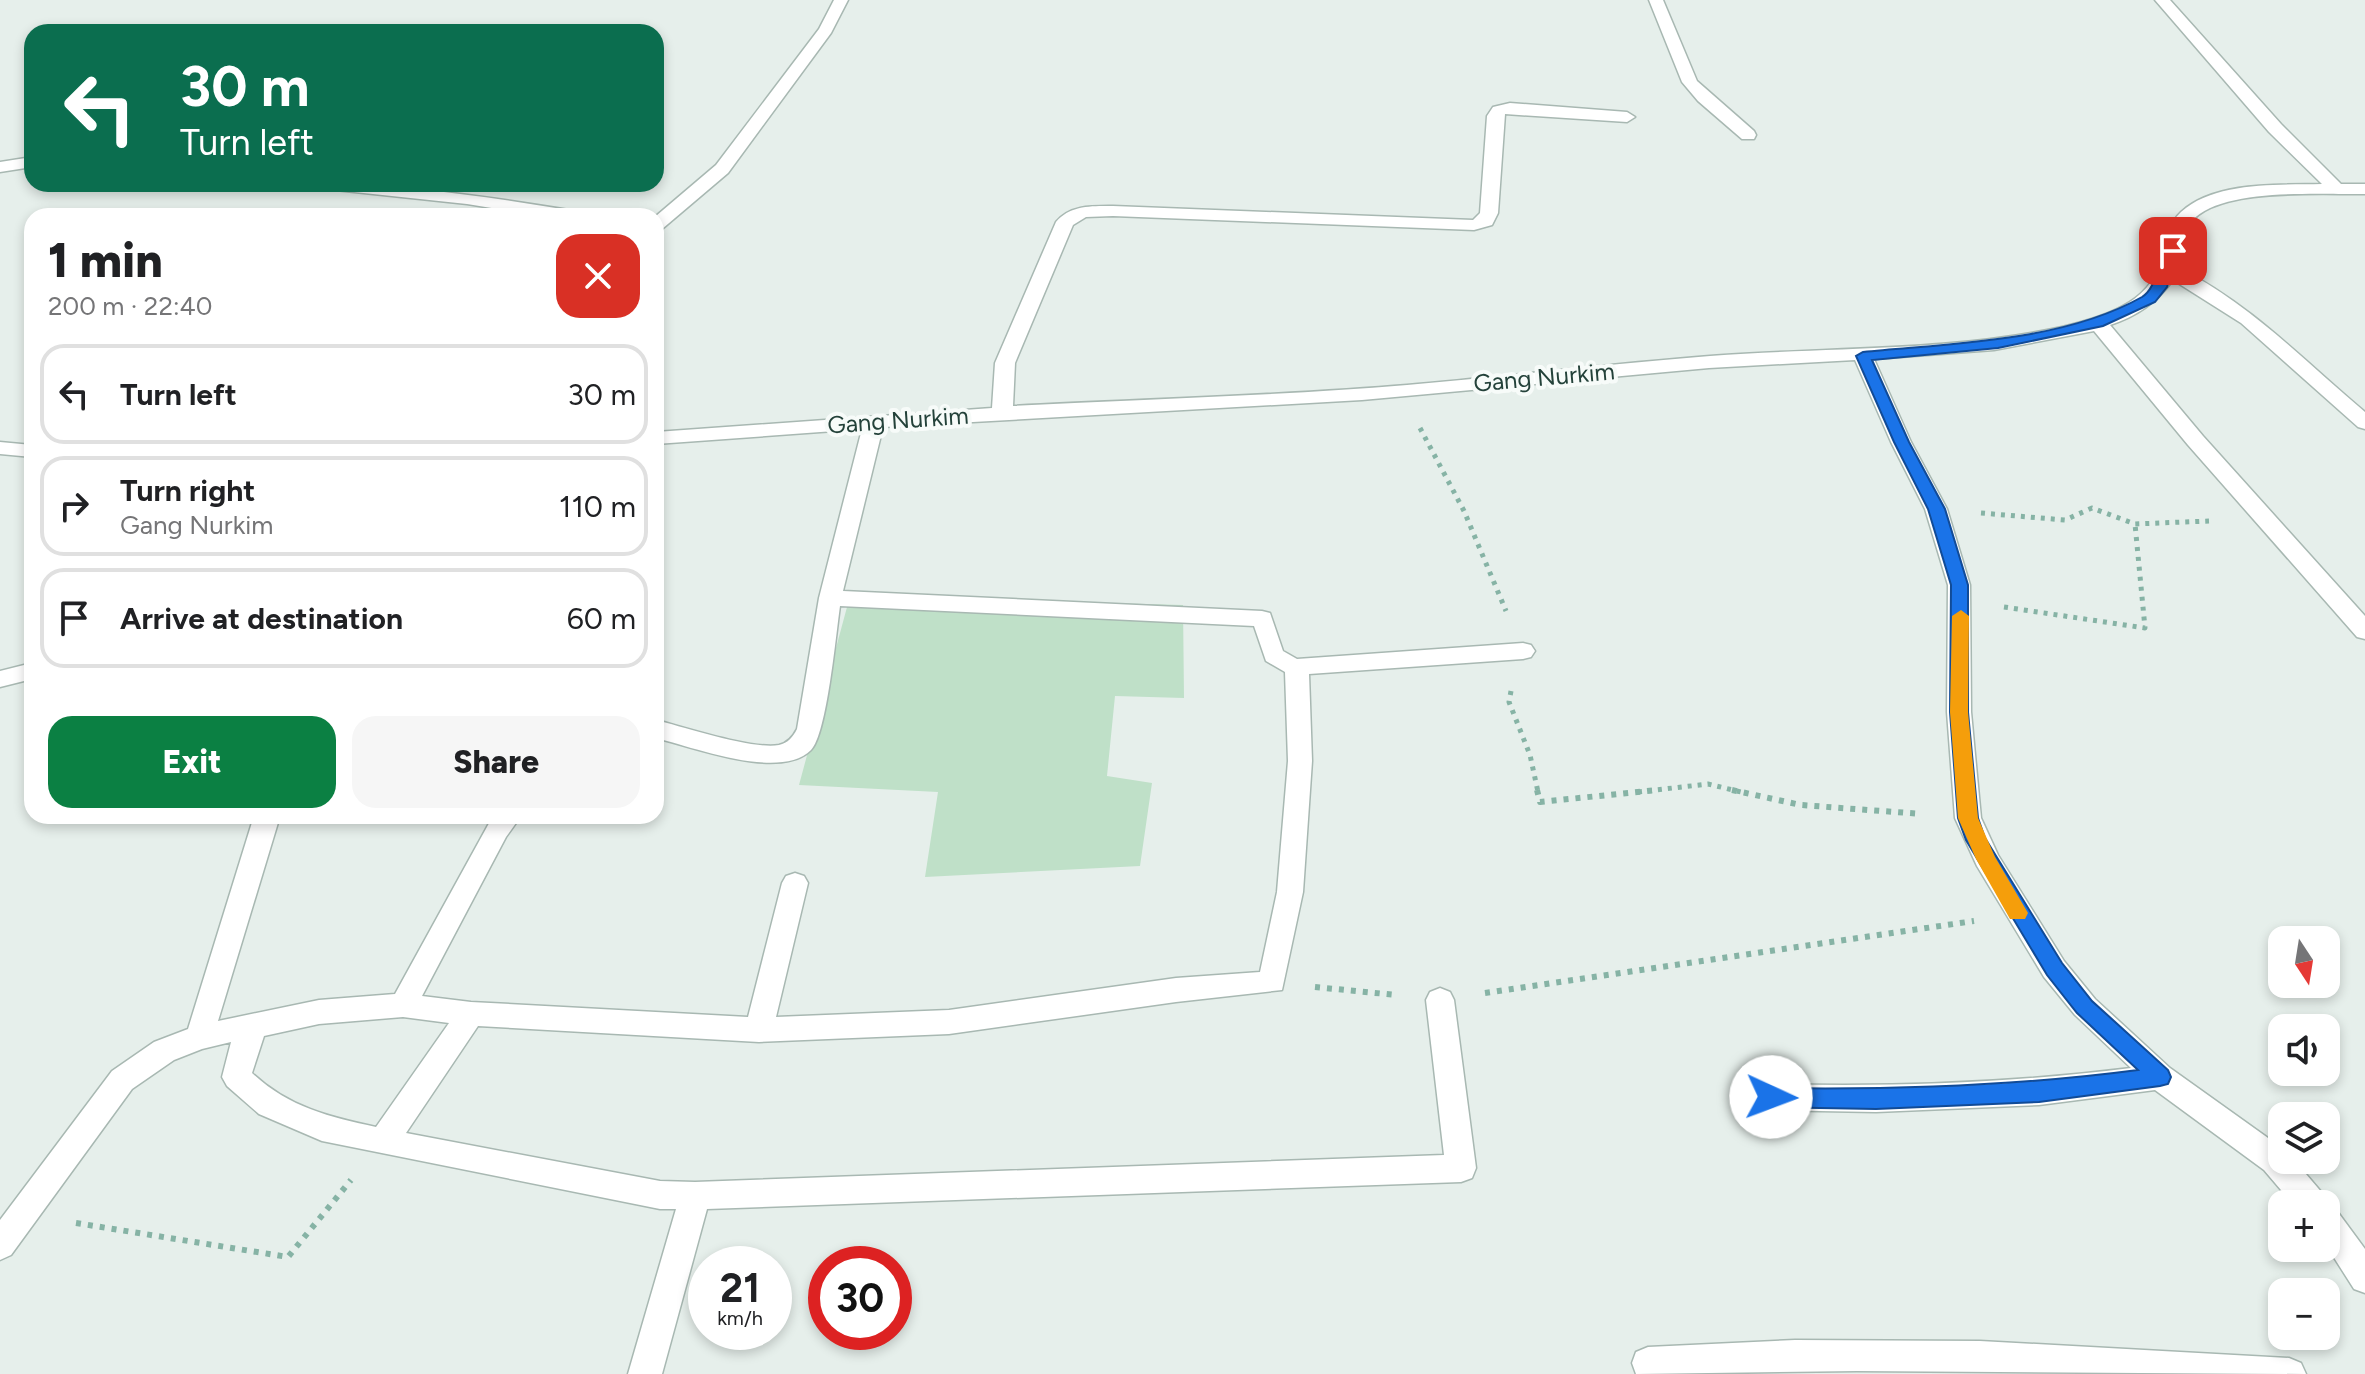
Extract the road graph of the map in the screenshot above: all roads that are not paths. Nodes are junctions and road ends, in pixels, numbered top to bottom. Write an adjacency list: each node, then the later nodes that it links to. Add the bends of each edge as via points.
1 (841, 0): 12 (street, via 826,30 722,169)
2 (1656, 0): 5 (street, via 1690,82)
3 (2162, 0): 9 (street)
4 (1627, 117): 16 (street, via 1499,110 1489,213 1486,221 1474,225 1113,211 1072,215 1005,363)
5 (1748, 135)
6 (24, 163): 7 (street)
7 (0, 167)
8 (2365, 189): 9 (street, Gang Nurkim)
9 (2337, 190): 13 (street, Gang Nurkim, via 2243,195 2206,204 2182,221)
10 (401, 192): 11 (street)
11 (524, 208)
12 (664, 218)
13 (2168, 270): 14 (street, Gang Nurkim, via 2150,299); 18 (street, via 2209,289 2253,322)
14 (2098, 323): 15 (street, Gang Nurkim, via 1998,343); 23 (street)
15 (1863, 356): 16 (street, Gang Nurkim, via 1715,361 1402,391); 38 (street, via 1936,509 1959,585 1959,712 1968,818 1986,859 2054,969 2085,1007)
16 (1002, 413): 17 (street, Gang Nurkim)
17 (874, 423): 19 (street, Gang Nurkim); 22 (street)
18 (2365, 423)
19 (664, 437)
20 (0, 448): 21 (street)
21 (24, 450)
22 (830, 598): 25 (street, via 1253,617 1262,619 1271,652 1280,663); 28 (street, via 809,729 802,744 784,754 759,754)
23 (2365, 631)
24 (1523, 651): 25 (street)
25 (1297, 667): 36 (street, via 1300,761 1290,892 1272,982 949,1022)
26 (24, 673): 27 (street)
27 (0, 679)
28 (664, 731)
29 (265, 824): 37 (street, via 214,974)
30 (501, 824): 33 (street)
31 (795, 883): 36 (street)
32 (1440, 1000): 42 (street, via 1461,1168)
33 (403, 1005): 34 (street); 35 (street, via 319,1012)
34 (471, 1014): 36 (street); 40 (street)
35 (254, 1026): 37 (street); 40 (street, via 237,1077 259,1100 312,1127)
36 (759, 1030)
37 (200, 1037): 44 (street, via 164,1051 122,1080)
38 (2160, 1077): 39 (street, via 2024,1093); 41 (street, via 2275,1160)
39 (1771, 1097)
40 (383, 1142): 42 (street, via 660,1195)
41 (2300, 1190)
42 (695, 1196): 47 (street)
43 (2340, 1238): 45 (street)
44 (4, 1239)
45 (2365, 1278)
46 (1648, 1363): 48 (street, via 1796,1356 1940,1358)
47 (645, 1374)
48 (2289, 1374)

